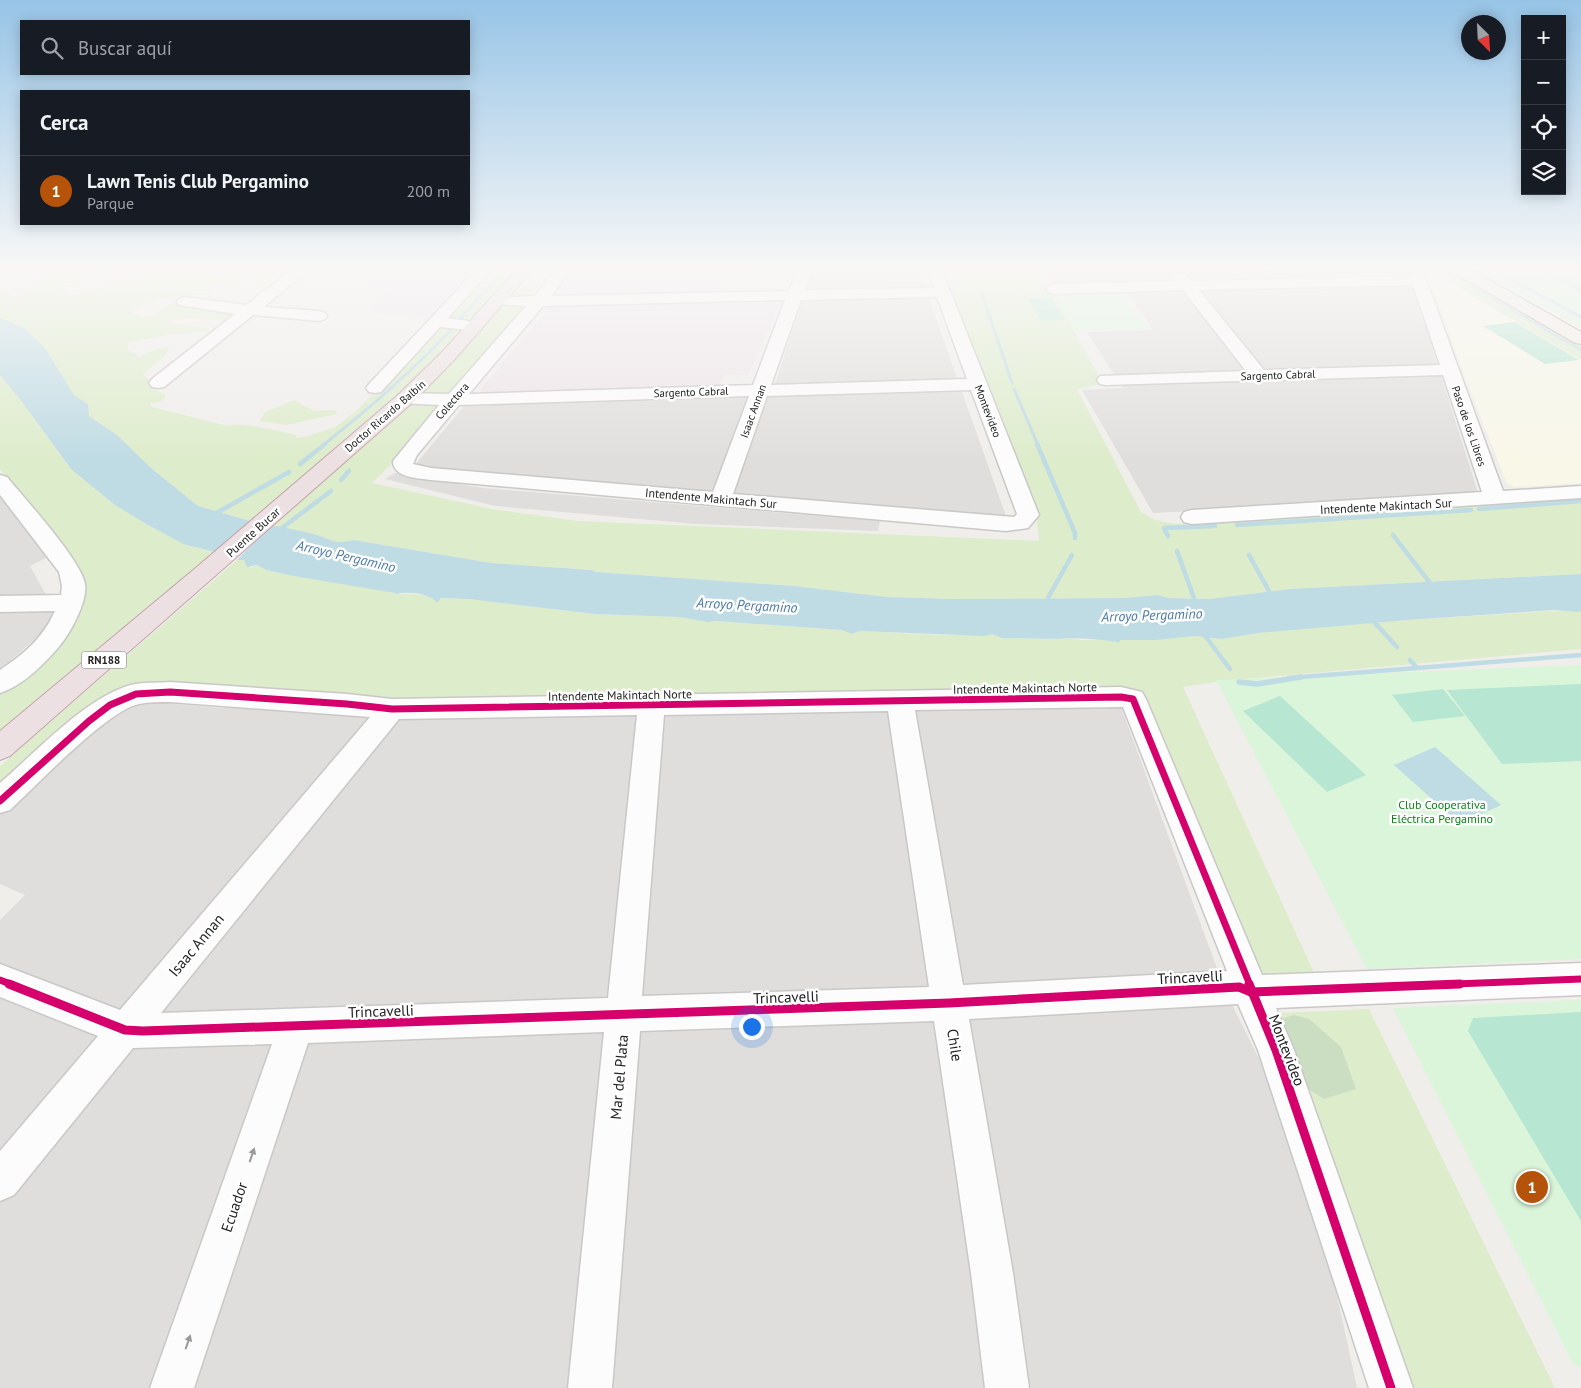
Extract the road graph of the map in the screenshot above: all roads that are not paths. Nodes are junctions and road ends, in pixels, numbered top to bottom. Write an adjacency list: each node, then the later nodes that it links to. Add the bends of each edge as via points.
1 (222, 333): 14 (street)
2 (427, 333): 16 (street)
3 (469, 333): 18 (highway, Doctor Ricardo Balbín / RN188)
4 (511, 333): 19 (street, Colectora)
5 (781, 333): 17 (street, Isaac Annan)
6 (958, 333): 15 (street, Montevideo)
7 (1224, 333): 12 (street)
8 (1437, 333): 11 (street, Paso de los Libres)
9 (1569, 333): 10 (main road)
10 (1581, 340)
11 (1450, 370): 12 (street, Sargento Cabral); 25 (street, Paso de los Libres)
12 (1259, 376): 13 (street, Sargento Cabral)
13 (1106, 380)
14 (158, 384)
15 (977, 384): 17 (street, Sargento Cabral); 27 (street, Montevideo, via 1028,515)
16 (375, 388)
17 (761, 390): 19 (street, Sargento Cabral); 24 (street, Isaac Annan)
18 (405, 399): 19 (street, Sargento Cabral); 22 (highway, Doctor Ricardo Balbín / RN188)
19 (453, 400): 20 (street, Colectora, via 402,461)
20 (403, 467): 24 (street, Intendente Makintach Sur, via 431,474)
21 (0, 481): 28 (street, via 70,571 74,586)
22 (298, 491): 35 (highway, Puente Bucar / RN188)
23 (1581, 492): 25 (street, Intendente Makintach Sur)
24 (721, 498): 27 (street, Intendente Makintach Sur)
25 (1495, 499): 26 (street, Intendente Makintach Sur)
26 (1192, 517)
27 (1020, 523)
28 (71, 603): 29 (street); 30 (street, via 57,633 35,658)
29 (0, 604)
30 (0, 683)
31 (1133, 699): 32 (street, Intendente Makintach Norte); 39 (street, Montevideo)
32 (900, 702): 33 (street, Intendente Makintach Norte); 40 (street, Chile)
33 (651, 706): 34 (street, Intendente Makintach Norte); 41 (street, Mar del Plata)
34 (392, 710): 36 (street, Intendente Makintach Norte, via 170,692 136,694 110,705 89,721); 43 (street, Isaac Annan)
35 (0, 748)
36 (0, 801)
37 (1581, 979): 39 (street, Trincavelli)
38 (0, 980): 43 (street, Trincavelli)
39 (1251, 992): 40 (street, Trincavelli, via 1239,987); 48 (street, Montevideo, via 1276,1050)
40 (949, 1003): 41 (street, Trincavelli); 47 (street, Chile)
41 (624, 1016): 42 (street, Trincavelli); 46 (street, Mar del Plata)
42 (296, 1026): 43 (street, Trincavelli); 45 (street, Ecuador, one-way to 42)
43 (126, 1030): 44 (street, Isaac Annan)
44 (0, 1181)
45 (172, 1388)
46 (590, 1388)
47 (1007, 1388)
48 (1392, 1388)

